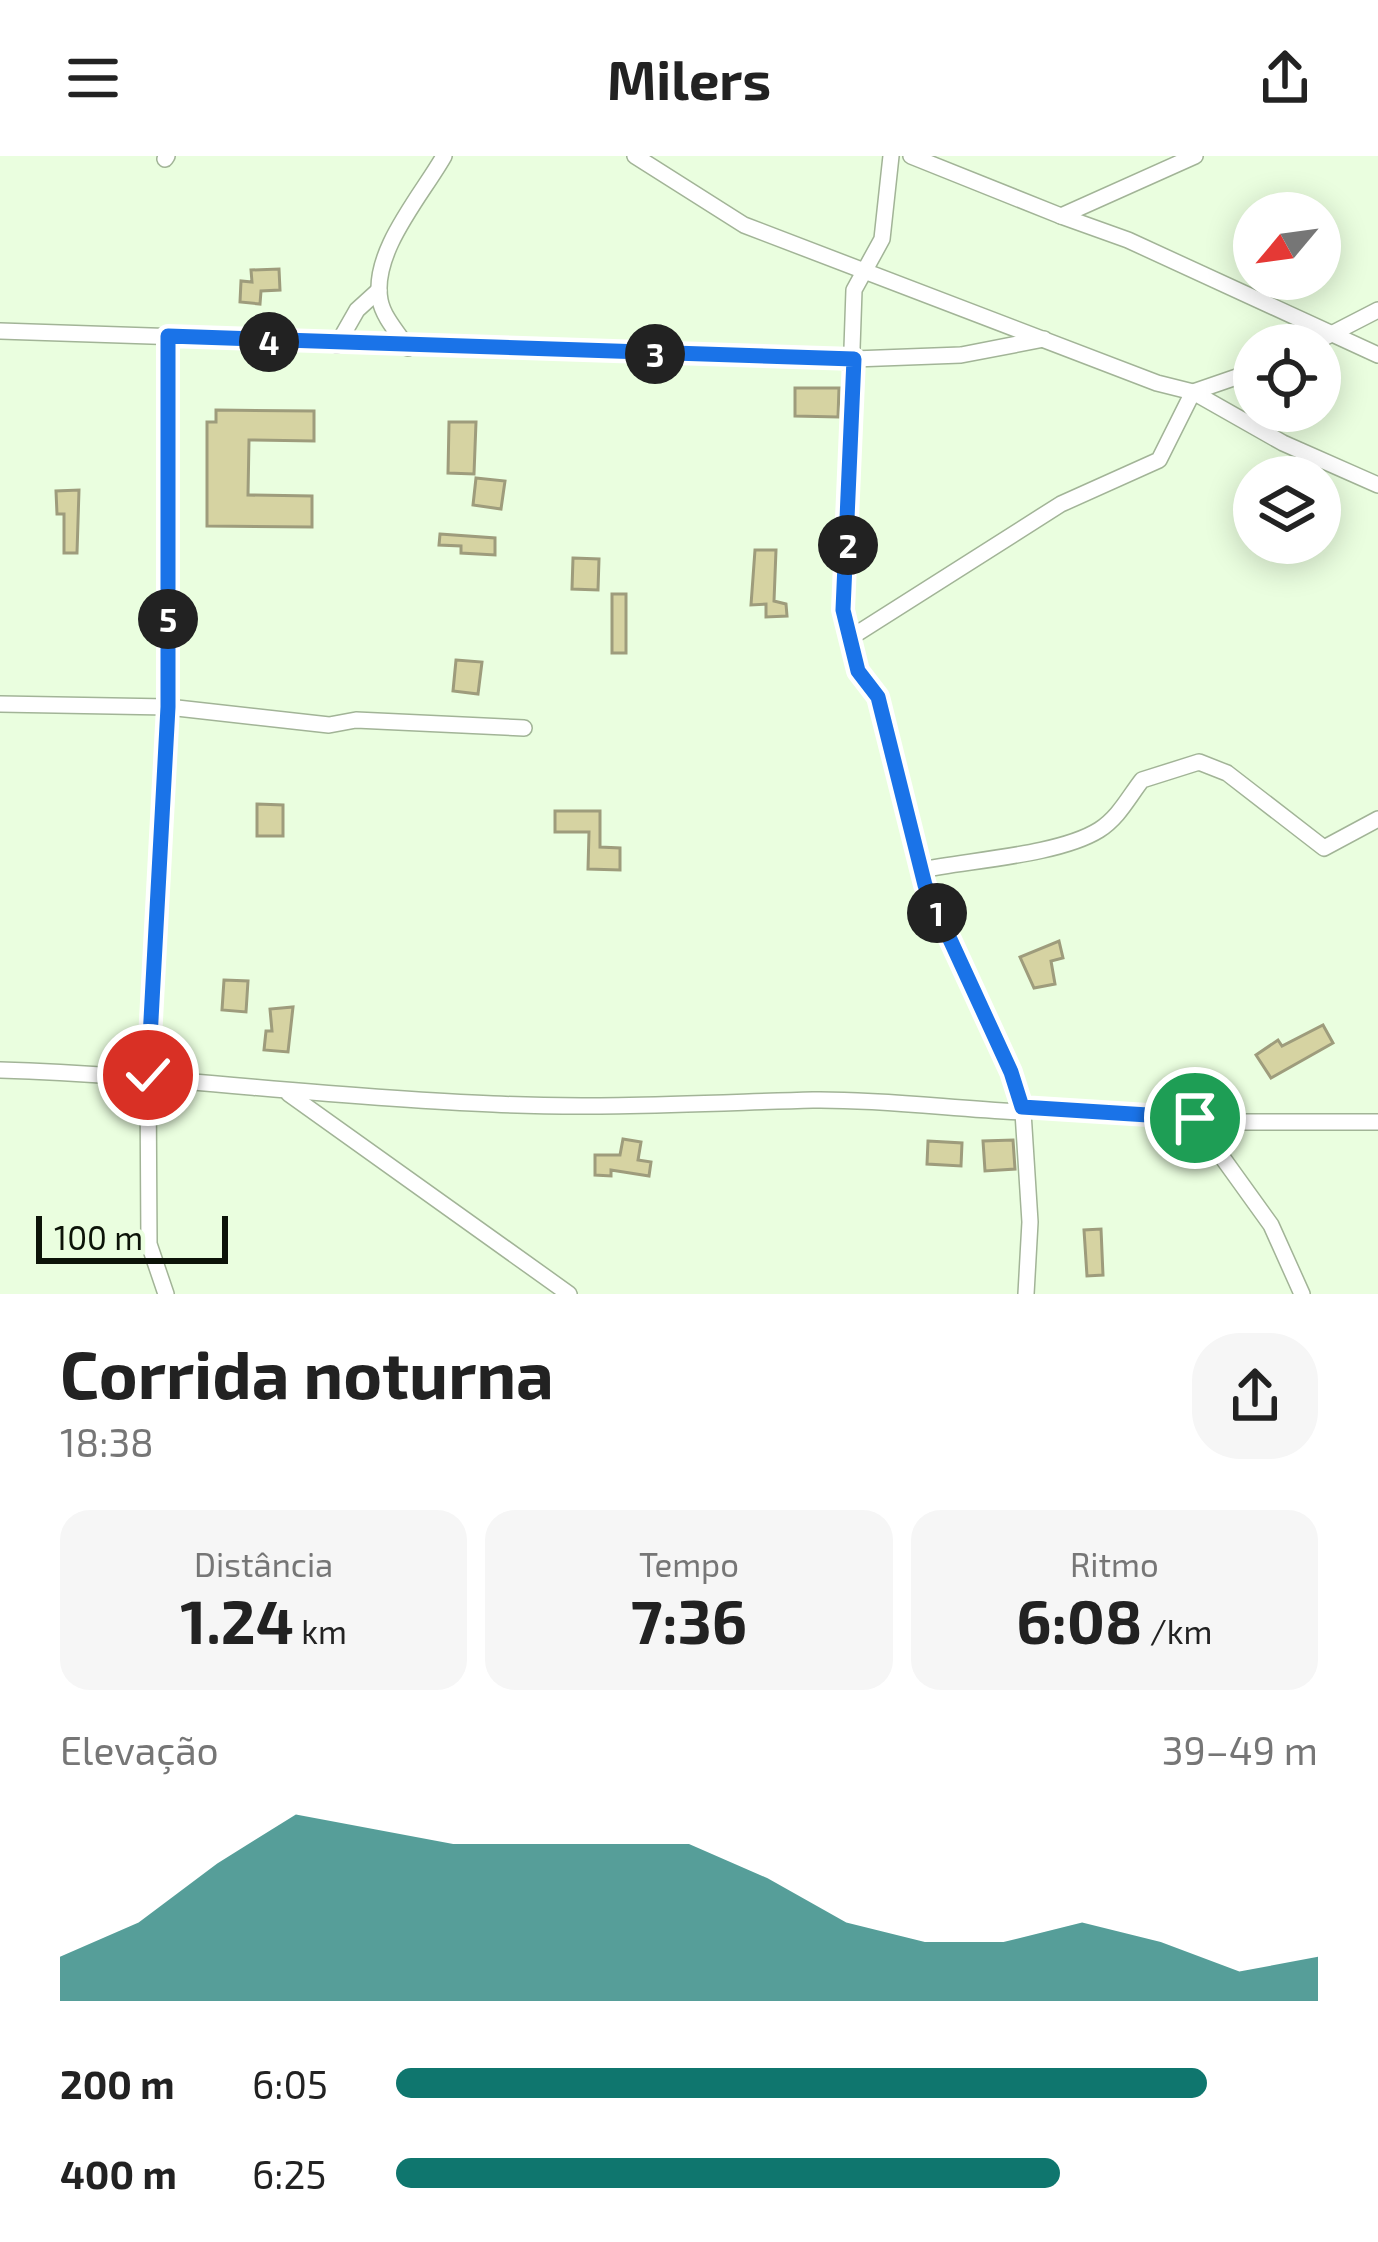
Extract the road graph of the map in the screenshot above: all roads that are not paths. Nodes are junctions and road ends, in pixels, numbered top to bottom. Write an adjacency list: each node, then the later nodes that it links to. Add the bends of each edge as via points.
1 (443, 156): 8 (street, via 390,248)
2 (635, 156): 7 (street, via 744,225)
3 (891, 156): 7 (street, via 882,239)
4 (911, 156): 6 (street)
5 (1195, 156): 6 (street)
6 (1061, 216): 10 (street, via 1128,239)
7 (864, 272): 14 (street); 19 (street, via 854,290)
8 (379, 290): 16 (street); 17 (street)
9 (1378, 310): 11 (street)
10 (1305, 324)
11 (1341, 328)
12 (0, 332): 13 (street)
13 (168, 336): 16 (street); 25 (street)
14 (1044, 339): 19 (street, via 961,355); 21 (street)
15 (1341, 340): 18 (street)
16 (337, 345): 17 (street)
17 (408, 348): 19 (street)
18 (1378, 355)
19 (854, 359): 23 (street, via 843,610)
20 (1233, 378): 21 (street)
21 (1193, 392): 22 (street); 23 (street, via 1159,460 1061,504)
22 (1378, 485)
23 (850, 638): 28 (street, via 858,671 878,697)
24 (0, 704): 25 (street)
25 (168, 707): 26 (street, via 329,725); 30 (street)
26 (524, 728)
27 (1378, 819): 28 (street, via 1324,848 1227,772 1199,762 1142,780 1125,807 1070,842)
28 (921, 871): 32 (street)
29 (0, 1070): 30 (street)
30 (148, 1075): 31 (street); 35 (street, via 148,1244)
31 (289, 1094): 32 (street); 36 (street)
32 (1023, 1110): 33 (street); 37 (street)
33 (1195, 1118): 34 (street); 38 (street, via 1271,1225)
34 (1378, 1122)
35 (166, 1294)
36 (569, 1294)
37 (1026, 1294)
38 (1302, 1294)

